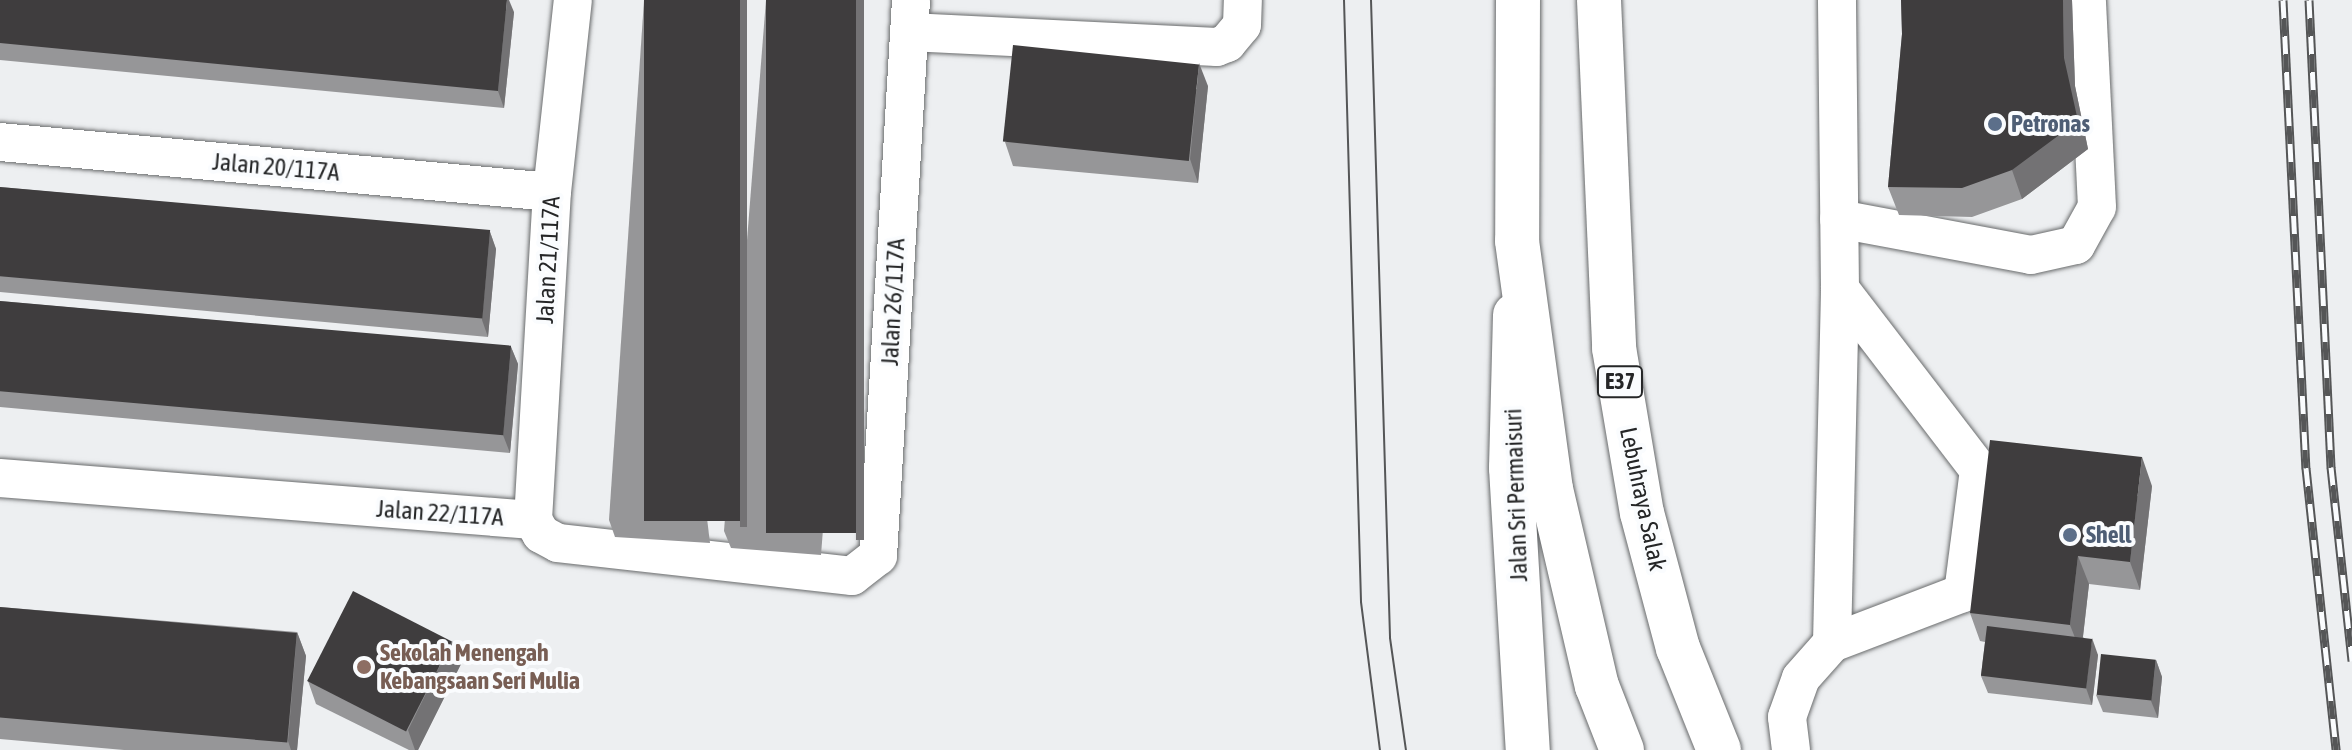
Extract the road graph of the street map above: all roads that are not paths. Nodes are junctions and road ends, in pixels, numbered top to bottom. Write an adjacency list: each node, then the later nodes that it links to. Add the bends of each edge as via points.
1 (573, 0): 9 (street, Jalan 21/117A)
2 (1243, 0): 7 (street, via 1242,25 1217,47)
3 (1518, 0): 11 (main road)
4 (1599, 0): 19 (main road, Lebuhraya Salak / E37, via 1614,348 1642,513 1678,648)
5 (1837, 0): 10 (street)
6 (2087, 0): 10 (street, via 2097,207 2076,245 2031,255)
7 (925, 16): 15 (street, Jalan 26/117A, via 878,556)
8 (0, 142): 9 (street, Jalan 20/117A)
9 (552, 192): 14 (street, Jalan 21/117A)
10 (1839, 219): 12 (street)
11 (1517, 241): 17 (main road, Jalan Sri Permaisuri, via 1511,468); 18 (main road, via 1551,489 1597,686)
12 (1840, 289): 16 (street); 16 (street, via 1979,470 1963,593)
13 (0, 478): 14 (street, Jalan 22/117A)
14 (533, 520): 15 (street, Jalan 22/117A, via 541,534 558,543 852,576)
15 (867, 568)
16 (1832, 643): 20 (street, via 1801,678 1787,717)
17 (1528, 750)
18 (1622, 750)
19 (1719, 750)
20 (1791, 750)

